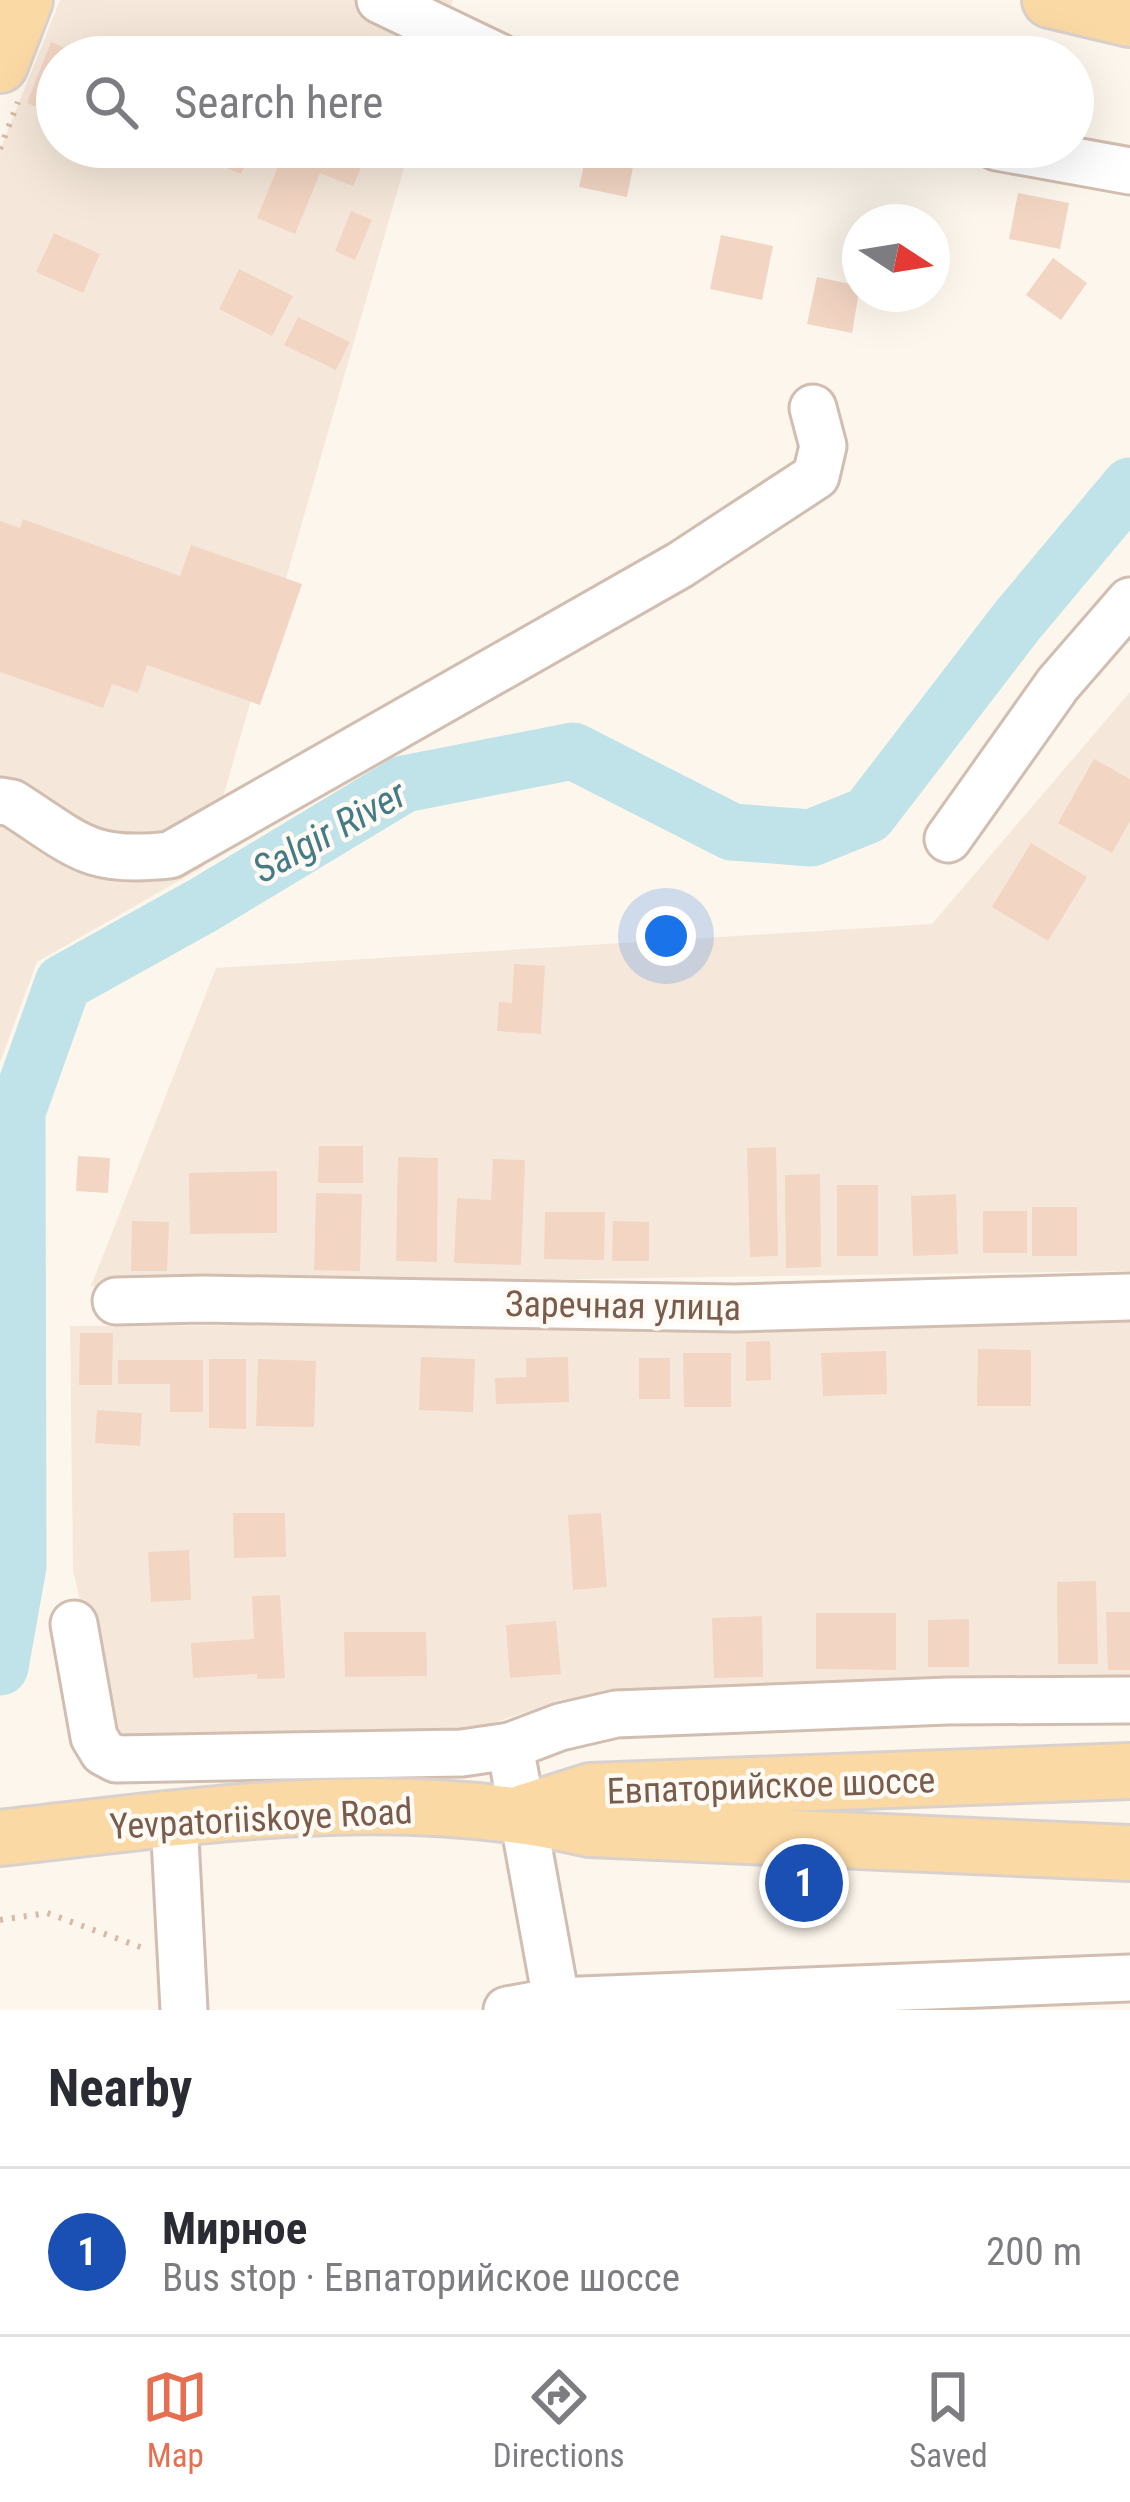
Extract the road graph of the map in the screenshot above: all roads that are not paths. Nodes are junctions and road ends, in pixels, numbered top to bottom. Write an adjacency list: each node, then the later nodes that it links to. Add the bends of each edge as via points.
1 (25, 0): 6 (main road)
2 (380, 0): 5 (street)
3 (1050, 0): 4 (main road)
4 (1130, 19)
5 (456, 36)
6 (0, 65)
7 (1094, 164): 8 (street)
8 (1130, 171)
9 (813, 408): 11 (street, via 823,446 816,476 680,565 170,856 88,853)
10 (1130, 601): 12 (street, via 1058,685)
11 (0, 801)
12 (948, 839)
13 (1130, 1298): 14 (street, Заречная улица, via 735,1308)
14 (116, 1301)
15 (74, 1624): 17 (street, via 94,1737 116,1759)
16 (1130, 1700): 17 (street, via 616,1714)
17 (510, 1746): 19 (street)
18 (1130, 1771): 19 (main road, Евпаторийское шоссе, via 591,1791)
19 (522, 1813): 20 (main road, Yevpatoriiskoye Road, via 358,1805); 22 (main road, Евпаторийское шоссе, via 590,1829); 24 (street)
20 (174, 1819): 21 (main road, Yevpatoriiskoye Road); 25 (street)
21 (0, 1838)
22 (1130, 1853)
23 (1130, 1978): 24 (street)
24 (557, 2006): 26 (street)
25 (184, 2010)
26 (507, 2010)

